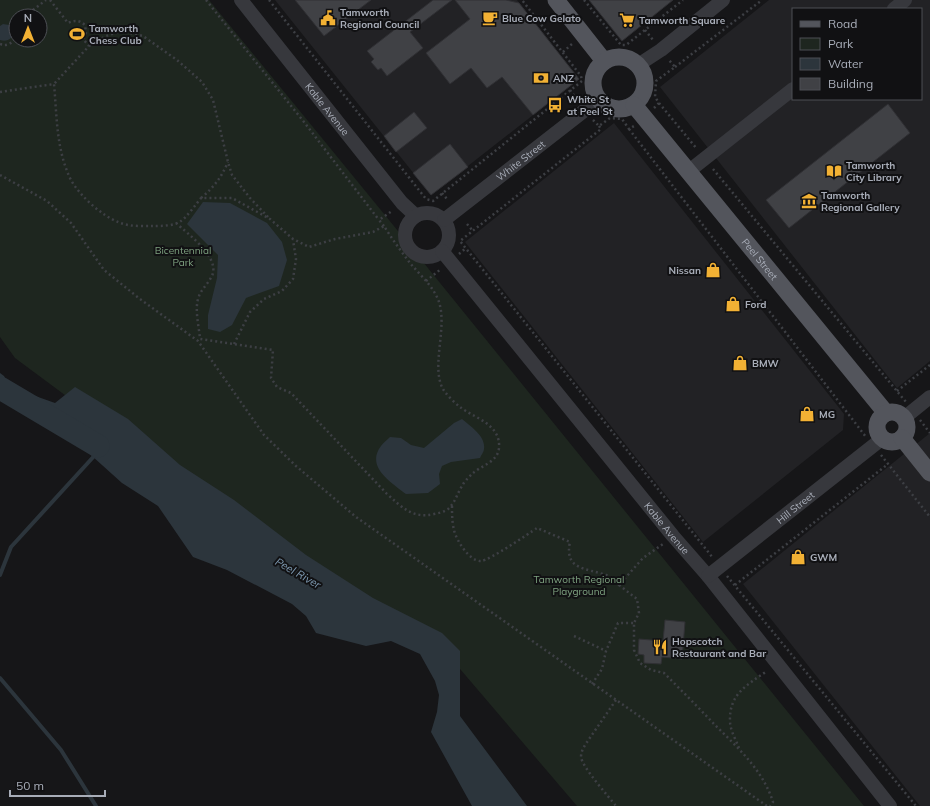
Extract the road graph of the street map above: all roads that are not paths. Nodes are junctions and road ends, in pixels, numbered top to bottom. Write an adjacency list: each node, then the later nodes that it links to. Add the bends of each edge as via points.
1 (241, 0): 12 (street, Kable Avenue, via 398,198)
2 (556, 0): 6 (main road)
3 (723, 0): 7 (street, via 661,50)
4 (905, 0): 5 (street)
5 (895, 8)
6 (604, 60): 7 (main road, via 622,57); 9 (main road, via 598,67 593,82)
7 (638, 65): 10 (main road, via 645,79 645,89)
8 (792, 90): 11 (street)
9 (598, 100): 10 (main road, via 608,107 617,109); 13 (street, White Street)
10 (634, 105): 11 (main road, Peel Street)
11 (689, 171): 16 (main road, Peel Street)
12 (416, 216): 13 (street, via 431,213); 14 (street, via 407,227 406,241 410,248 422,256)
13 (444, 220): 14 (street, via 449,239)
14 (442, 251): 21 (street, Kable Avenue)
15 (930, 397): 17 (street)
16 (886, 413): 17 (main road); 19 (main road, via 877,425 880,435)
17 (908, 414): 18 (main road)
18 (902, 438): 19 (main road); 20 (main road)
19 (878, 442): 21 (street, Hill Street)
20 (930, 473)
21 (708, 576): 22 (street, Kable Avenue)
22 (890, 806)

